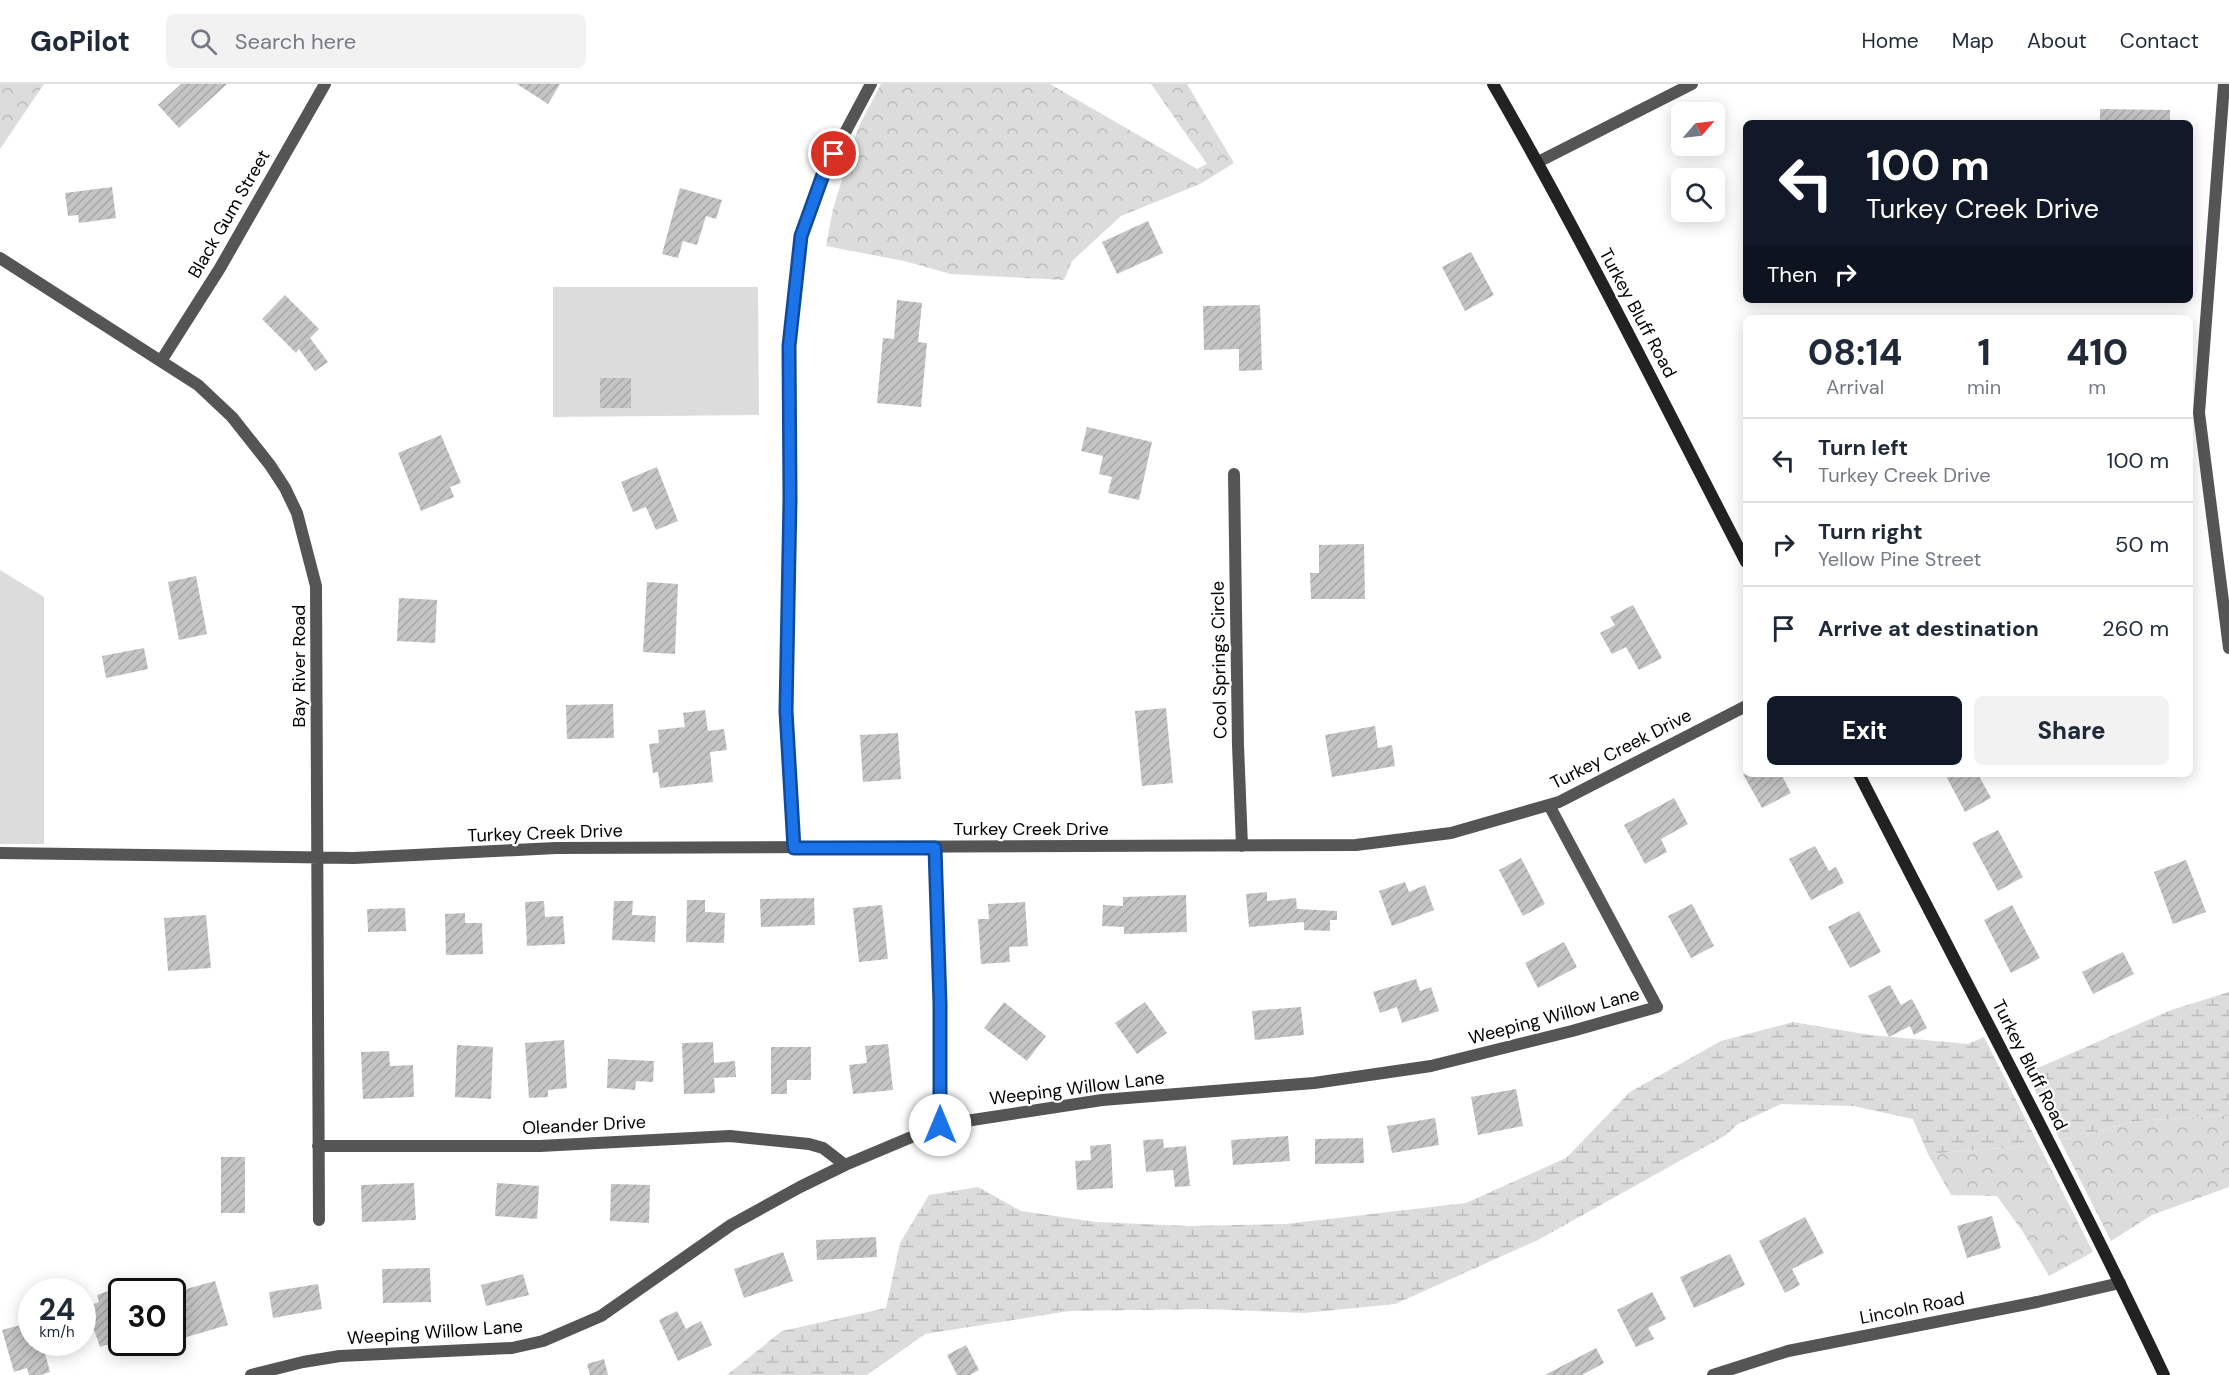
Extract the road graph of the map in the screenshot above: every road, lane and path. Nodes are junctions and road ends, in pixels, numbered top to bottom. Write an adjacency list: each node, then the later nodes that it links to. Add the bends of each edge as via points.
1 (325, 84): 8 (street, Black Gum Street, via 220,268)
2 (871, 84): 17 (street, via 824,172 801,236 789,346 786,711)
3 (1493, 84): 6 (street, Turkey Bluff Road)
4 (1692, 84): 6 (street)
5 (2224, 84): 9 (street)
6 (1538, 162): 11 (street, Turkey Bluff Road)
7 (0, 258): 8 (street, Bay River Road)
8 (161, 361): 20 (street, Bay River Road, via 198,385 232,417 270,465 297,513 316,586)
9 (2195, 414): 12 (street)
10 (1234, 474): 16 (street, Cool Springs Circle)
11 (1743, 556)
12 (2229, 648)
13 (1743, 708): 15 (street, Turkey Creek Drive)
14 (1861, 777): 25 (street, Turkey Bluff Road)
15 (1549, 805): 16 (street, Turkey Creek Drive, via 1451,833 1356,844); 21 (street, Weeping Willow Lane, via 1657,1007 1431,1066 1314,1083 1102,1100)
16 (1242, 846): 18 (street, Turkey Creek Drive)
17 (794, 848): 18 (street, Turkey Creek Drive); 20 (street, Turkey Creek Drive, via 556,848)
18 (935, 848): 21 (street)
19 (0, 853): 20 (street, Turkey Creek Drive)
20 (318, 857): 22 (street, Bay River Road)
21 (940, 1125): 23 (street, Weeping Willow Lane)
22 (318, 1146): 23 (street, Oleander Drive, via 540,1146 730,1136 809,1144 823,1148); 24 (street, Bay River Road)
23 (845, 1165): 26 (street, Weeping Willow Lane, via 731,1225 601,1316 543,1341 512,1348 340,1356)
24 (319, 1220)
25 (2120, 1283): 27 (street, Lincoln Road, via 1788,1351); 28 (street, Turkey Bluff Road)
26 (251, 1375)
27 (1713, 1375)
28 (2164, 1375)

